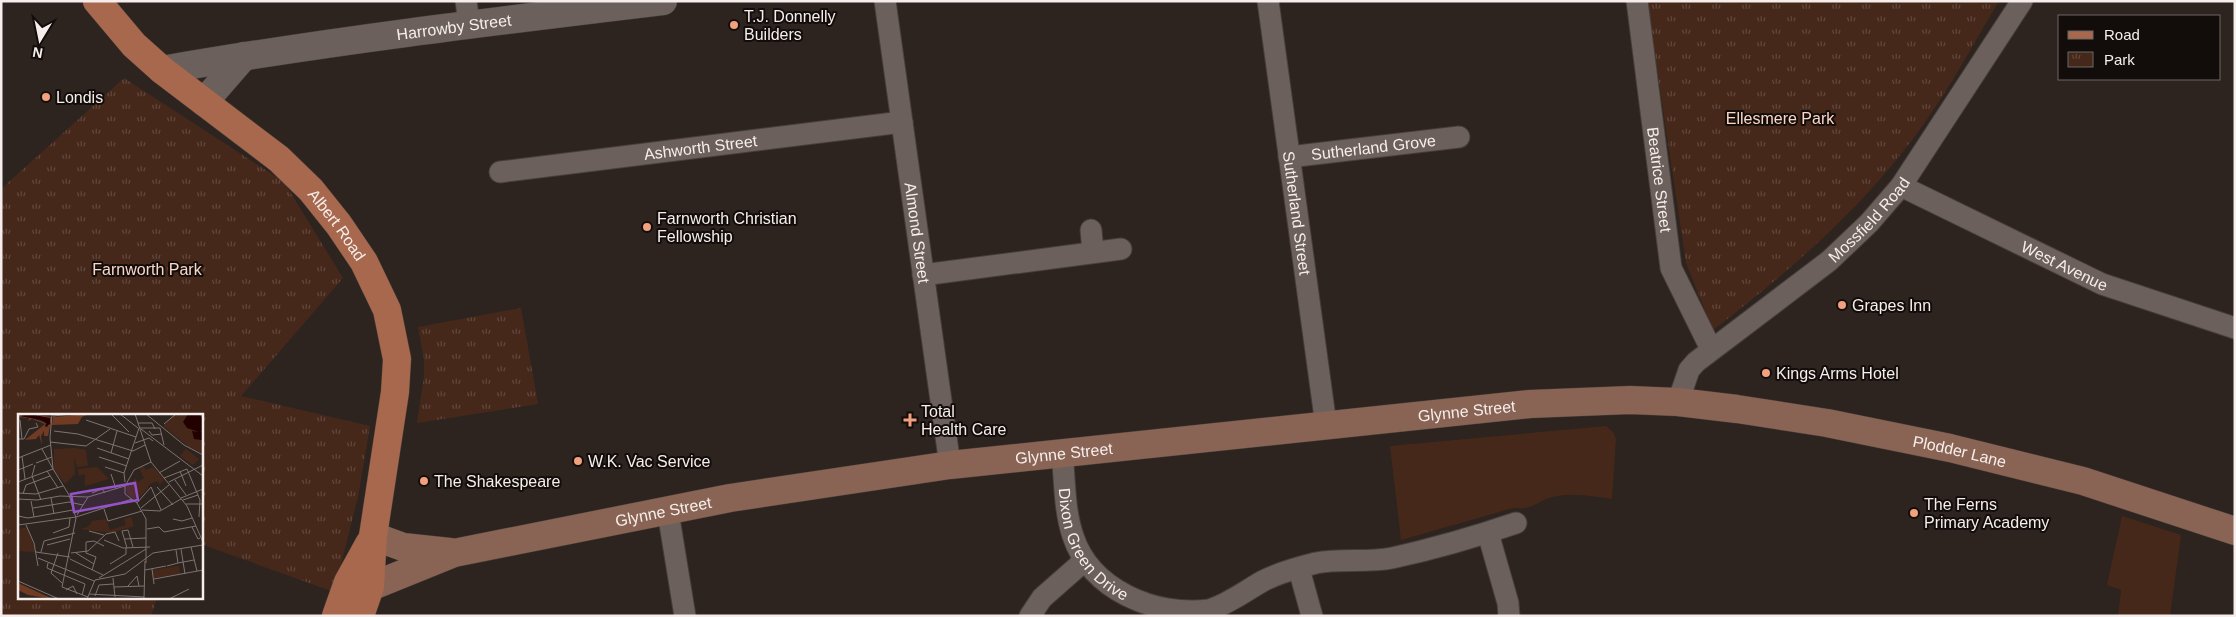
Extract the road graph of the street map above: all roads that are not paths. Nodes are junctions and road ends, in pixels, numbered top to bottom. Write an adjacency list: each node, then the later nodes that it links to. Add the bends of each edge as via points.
1 (97, 1): 9 (main road, Albert Road, via 134,45)
2 (663, 1): 7 (street, Harrowby Street)
3 (885, 1): 11 (street, Almond Street)
4 (1268, 1): 13 (street, Sutherland Street)
5 (1637, 1): 21 (street, Beatrice Street, via 1670,268)
6 (2022, 1): 15 (street, Mossfield Road)
7 (468, 12): 8 (street, Harrowby Street)
8 (244, 56): 9 (street, Harrowby Street); 10 (street)
9 (162, 70): 10 (main road, Albert Road)
10 (204, 102): 30 (main road, Albert Road, via 279,159 311,190 340,225 364,262 387,310 397,359 389,438)
11 (902, 122): 14 (street, Ashworth Street); 19 (street, Almond Street)
12 (1459, 137): 13 (street, Sutherland Grove)
13 (1289, 158): 23 (street, Sutherland Street)
14 (500, 172)
15 (1902, 186): 20 (street, West Avenue, via 2102,284); 21 (street, Mossfield Road, via 1829,261)
16 (1091, 230): 18 (street)
17 (1121, 249): 18 (street)
18 (1093, 252): 19 (street)
19 (923, 274): 25 (street, Almond Street)
20 (2235, 328)
21 (1711, 349): 22 (street, Mossfield Road, via 1689,370)
22 (1678, 402): 23 (main road, Glynne Street, via 1630,400 1530,404); 28 (main road, Plodder Lane, via 1827,423 2019,463)
23 (1326, 425): 24 (main road, Glynne Street)
24 (1062, 453): 25 (main road, Glynne Street); 32 (street, Dixon Green Drive, via 1072,535)
25 (950, 465): 26 (main road, Glynne Street, via 730,498)
26 (668, 512): 31 (main road, Glynne Street); 37 (street)
27 (1516, 523): 29 (street, Dixon Green Drive)
28 (2235, 531)
29 (1488, 532): 33 (street, Dixon Green Drive, via 1391,558 1325,562); 40 (street)
30 (373, 536): 31 (main road, Glynne Street, via 403,547); 34 (main road); 35 (main road, via 348,582)
31 (454, 553): 34 (main road, Glynne Street)
32 (1084, 561): 33 (street, Dixon Green Drive, via 1123,597 1151,609 1180,613 1208,610 1233,600 1264,580); 38 (street, via 1042,598)
33 (1299, 569): 39 (street)
34 (370, 587): 36 (main road)
35 (336, 616)
36 (360, 616)
37 (685, 616)
38 (1030, 616)
39 (1312, 616)
40 (1509, 616)

